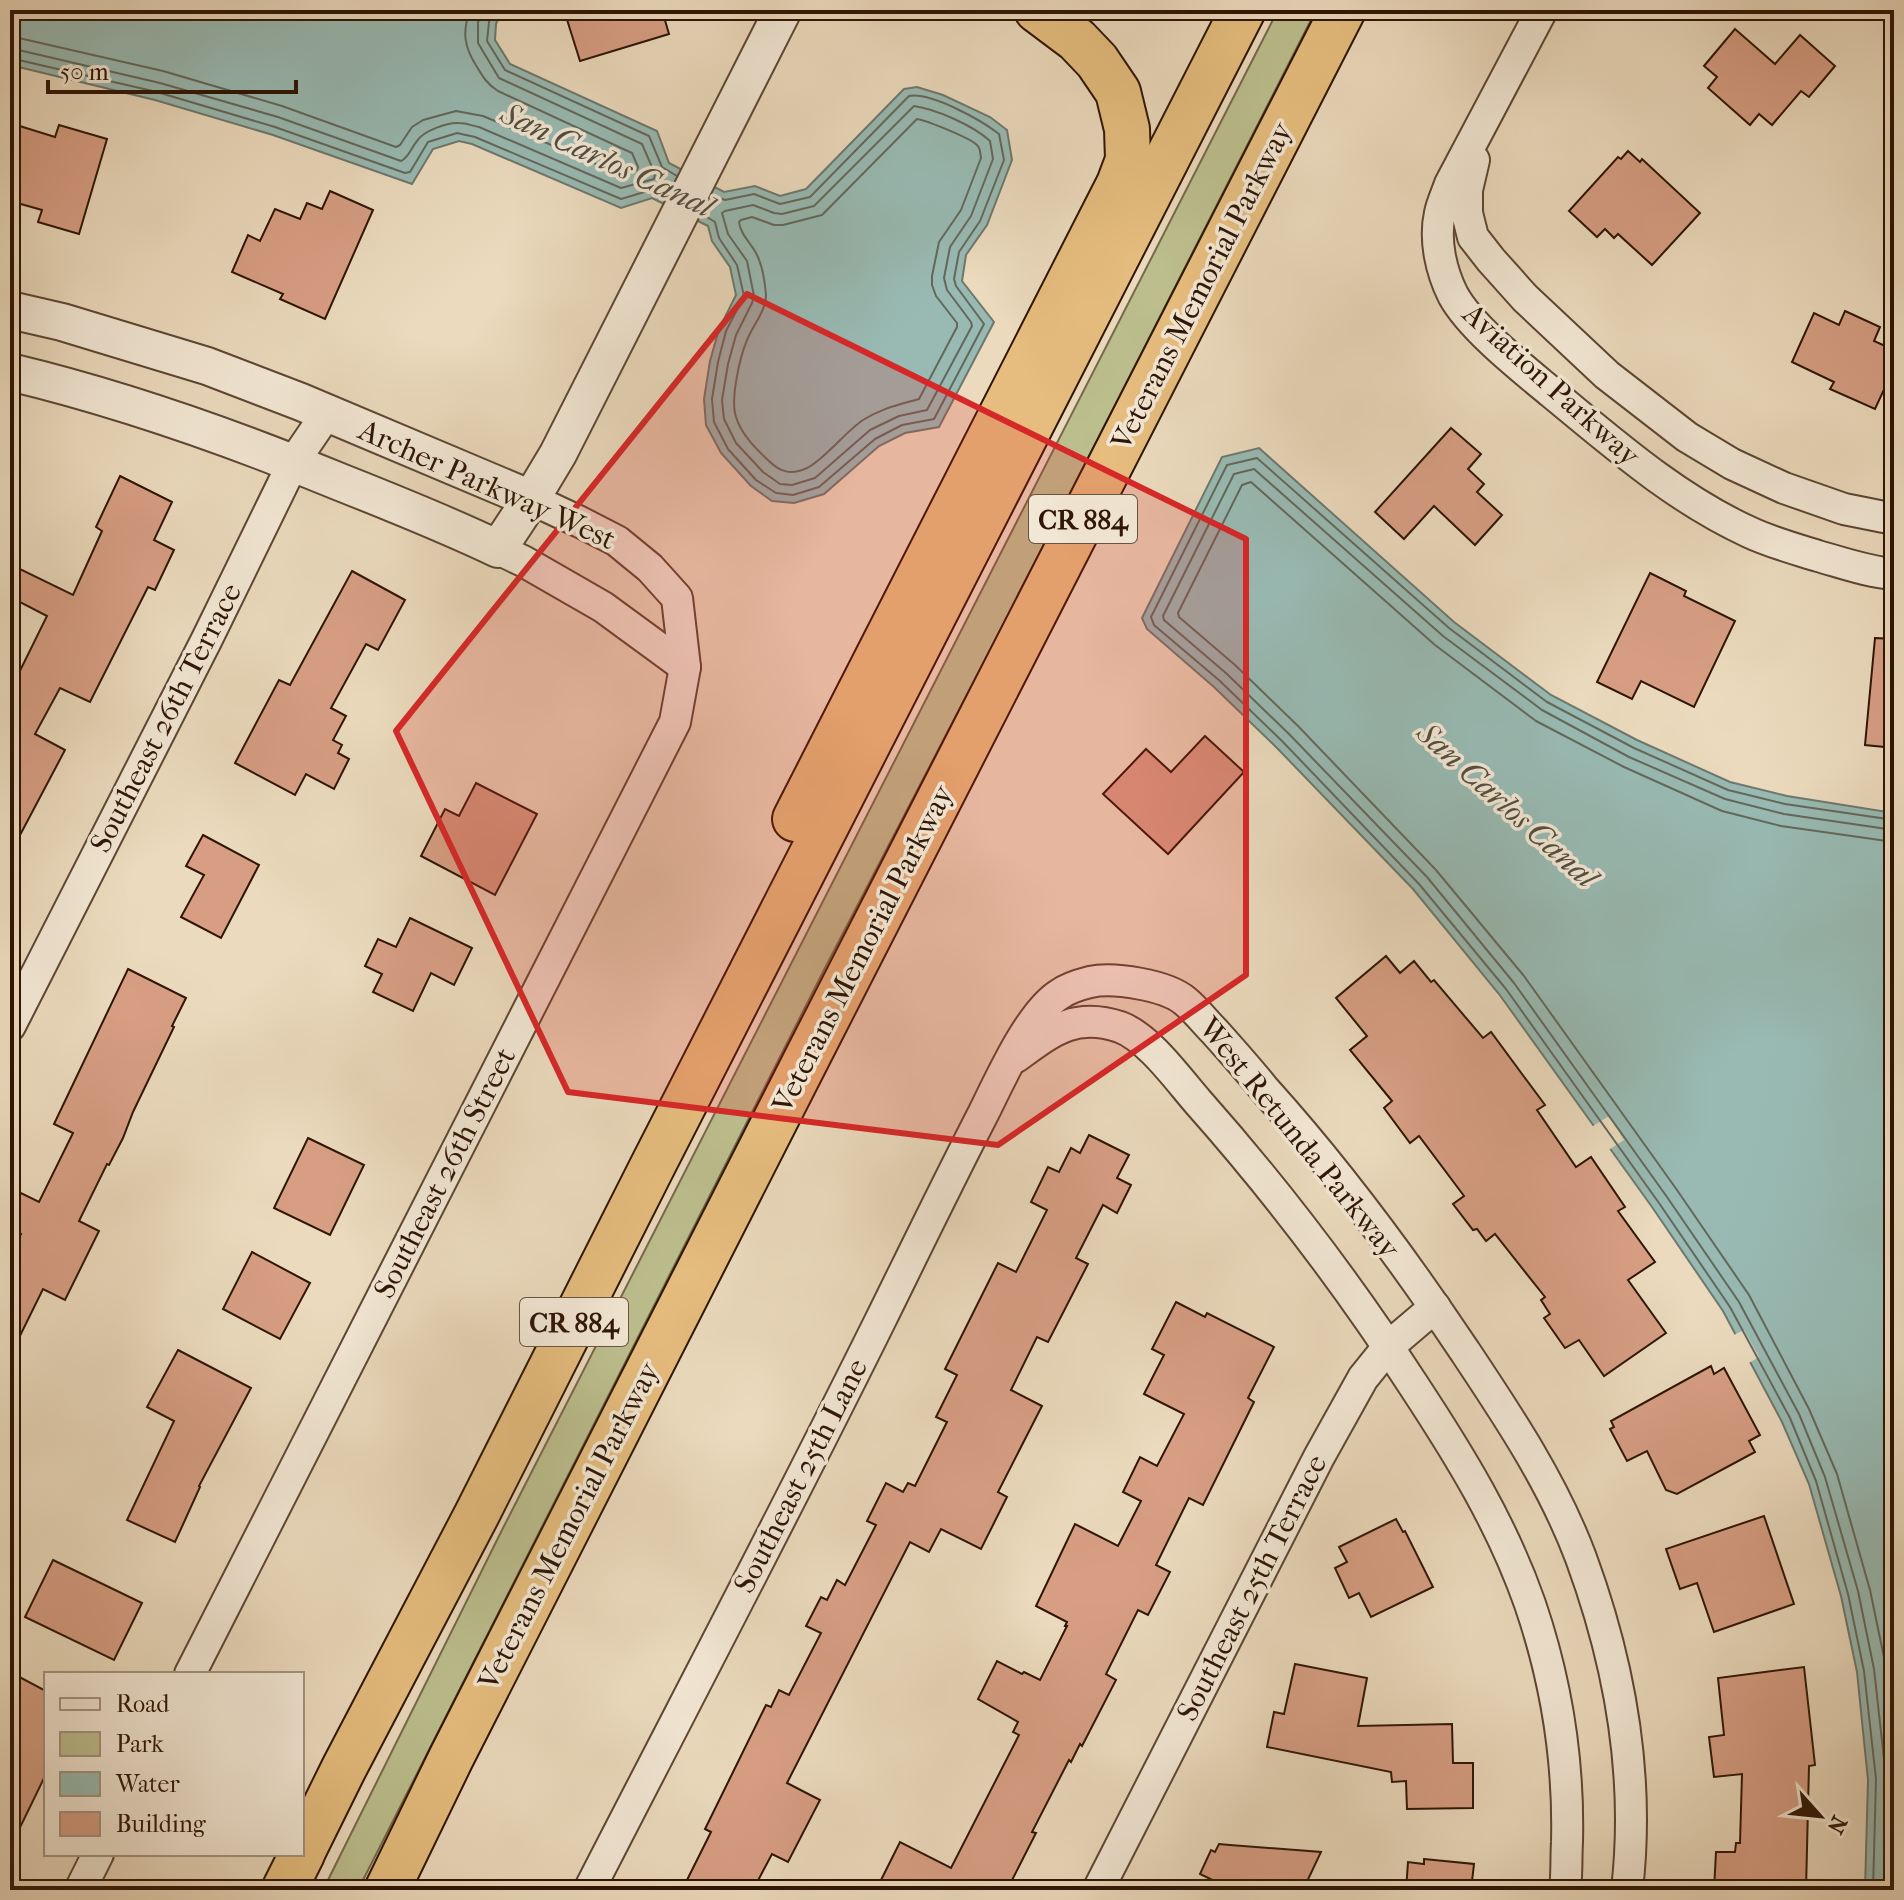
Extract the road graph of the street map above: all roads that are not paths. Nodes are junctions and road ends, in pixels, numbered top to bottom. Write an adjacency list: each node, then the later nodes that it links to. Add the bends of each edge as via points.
1 (783, 10): 11 (street)
2 (1037, 10): 18 (highway, via 1077,40 1118,92 1128,160 777,853)
3 (1243, 10): 18 (highway, CR 884)
4 (1343, 10): 27 (highway, Veterans Memorial Parkway / CR 884)
5 (1542, 10): 6 (street)
6 (1489, 113): 12 (street, Aviation Parkway, via 1467,190 1467,213 1473,237 1525,298 1607,375 1687,437 1732,464 1844,509); 14 (street, Aviation Parkway, via 1440,213 1441,264 1464,313 1651,475 1713,514 1802,551)
7 (10, 310): 9 (street, Archer Parkway West, via 207,366)
8 (10, 372): 10 (street, Archer Parkway West, via 77,388)
9 (327, 413): 10 (street, Southeast 26th Terrace); 11 (street, Archer Parkway West)
10 (293, 463): 13 (street, Archer Parkway West); 16 (street, Southeast 26th Terrace)
11 (531, 499): 13 (street); 15 (street, Archer Parkway West, via 617,541 650,568 677,598)
12 (1894, 519)
13 (498, 549): 15 (street, Archer Parkway West, via 603,607)
14 (1894, 574)
15 (685, 667): 21 (street, Southeast 26th Street, via 675,722)
16 (10, 1026)
17 (1011, 1060): 19 (street, West Retunda Parkway, via 1033,1020 1059,994 1091,982 1143,985 1182,997 1339,1177); 20 (street, West Retunda Parkway, via 1050,1033 1091,1020 1123,1028 1144,1041 1312,1241); 28 (street, Southeast 25th Lane)
18 (651, 1169): 22 (highway, CR 884)
19 (1435, 1307): 20 (street, Southeast 25th Terrace); 31 (street, West Retunda Parkway, via 1538,1466 1597,1604 1612,1657 1629,1768)
20 (1388, 1347): 29 (street, Southeast 25th Terrace, via 1363,1378 1319,1457); 30 (street, West Retunda Parkway, via 1489,1508 1530,1604 1557,1707 1565,1766)
21 (191, 1672)
22 (304, 1850)
23 (97, 1856): 25 (street)
24 (301, 1856): 26 (highway, CR 884)
25 (80, 1890)
26 (284, 1890)
27 (387, 1890)
28 (589, 1890)
29 (1098, 1890)
30 (1565, 1890)
31 (1627, 1890)

